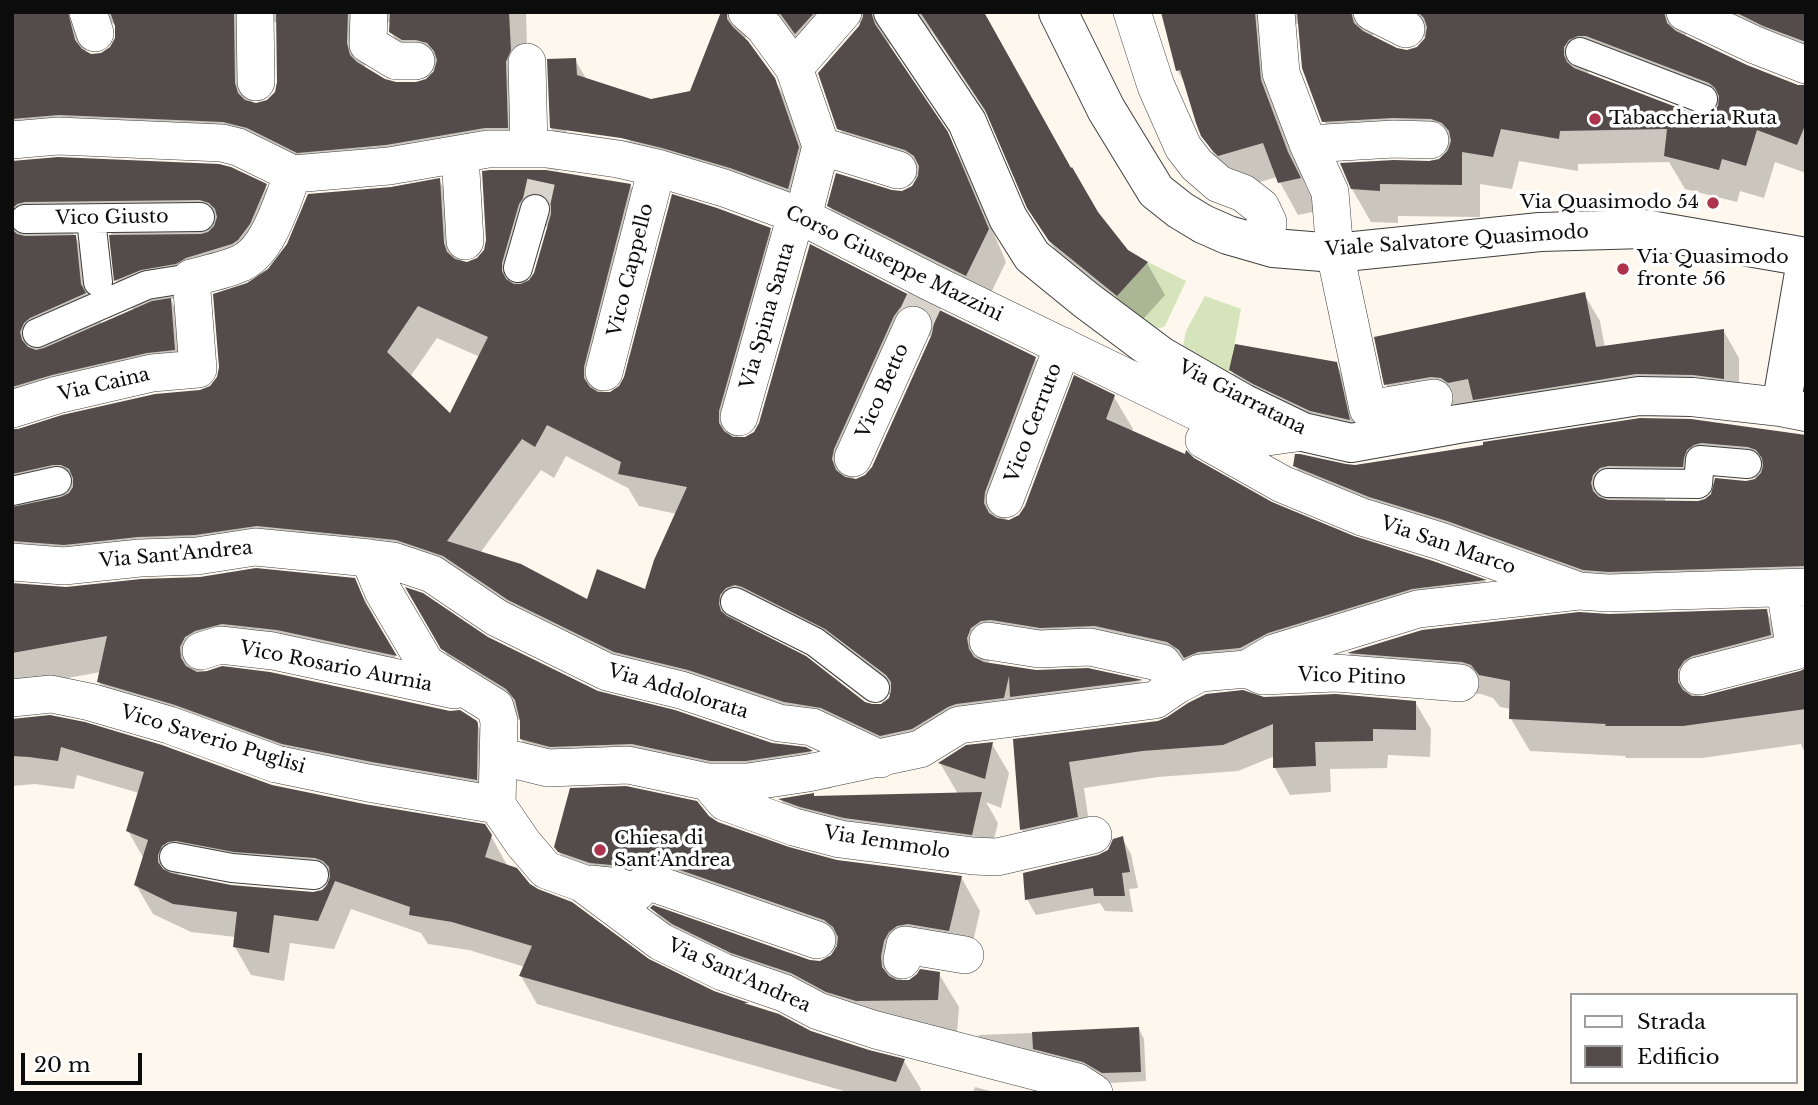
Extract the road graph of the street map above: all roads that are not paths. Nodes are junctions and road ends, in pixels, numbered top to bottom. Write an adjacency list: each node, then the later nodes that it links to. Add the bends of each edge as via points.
1 (255, 12): 17 (street)
2 (369, 12): 13 (street, via 368,44 396,61)
3 (747, 12): 16 (street)
4 (843, 12): 16 (street)
5 (893, 12): 49 (street, Via Giarratana, via 967,122 1008,218 1032,256 1161,356)
6 (1058, 12): 34 (street, Viale Salvatore Quasimodo, via 1106,109 1156,191 1203,223)
7 (1132, 12): 34 (street, via 1156,86 1184,147 1219,184 1261,207 1268,222)
8 (1276, 12): 21 (street, via 1281,73)
9 (1372, 12): 11 (street)
10 (1685, 12): 15 (street)
11 (1406, 29)
12 (1580, 52): 18 (street)
13 (416, 61)
14 (527, 62): 23 (street)
15 (1806, 65)
16 (794, 68): 22 (street)
17 (256, 82)
18 (1703, 99)
19 (12, 140): 27 (street, via 58,136 222,143)
20 (1430, 140): 21 (street)
21 (1308, 144): 35 (street, via 1330,192)
22 (821, 146): 26 (street); 29 (street, Via Spina Santa)
23 (541, 152): 24 (street, Corso Giuseppe Mazzini, via 488,149); 25 (street, Corso Giuseppe Mazzini, via 618,159)
24 (460, 154): 27 (street, Corso Giuseppe Mazzini); 33 (street)
25 (657, 169): 29 (street, Corso Giuseppe Mazzini); 43 (street, Vico Cappello)
26 (898, 170)
27 (293, 174): 38 (street, via 260,247 244,262)
28 (535, 209): 37 (street)
29 (799, 216): 40 (street, Corso Giuseppe Mazzini); 48 (street, Via Spina Santa)
30 (200, 217): 32 (street, Vico Giusto)
31 (24, 219): 32 (street, Vico Giusto)
32 (91, 219): 39 (street)
33 (465, 241)
34 (1265, 245): 35 (street, Viale Salvatore Quasimodo)
35 (1335, 253): 36 (street, Viale Salvatore Quasimodo, via 1540,232 1644,229); 45 (street, via 1368,409)
36 (1806, 259): 47 (street)
37 (518, 268)
38 (191, 278): 41 (street, via 147,285); 46 (street, Via Caina, via 198,369 152,373)
39 (98, 282)
40 (924, 301): 42 (street, Corso Giuseppe Mazzini); 50 (street, Vico Betto)
41 (37, 332)
42 (1063, 346): 44 (street, Corso Giuseppe Mazzini); 55 (street, Vico Cerruto)
43 (604, 372)
44 (1129, 379): 49 (street, Corso Giuseppe Mazzini, via 1253,439); 59 (street, Via San Marco, via 1150,409 1283,484 1362,517)
45 (1434, 398)
46 (12, 409)
47 (1793, 410): 49 (street, Via Giarratana, via 1692,397 1639,396 1351,443)
48 (739, 416)
49 (1303, 432)
50 (853, 457)
51 (1747, 464): 53 (street, via 1700,460 1698,484)
52 (57, 481): 54 (street)
53 (1608, 483)
54 (12, 491)
55 (1005, 499)
56 (369, 558): 57 (street, Via Sant'Andrea, via 255,547 64,566); 68 (street, via 426,664); 71 (street, Via Addolorata, via 432,574 497,618 607,672 681,690 779,723 812,727)
57 (12, 562)
58 (1795, 588): 59 (street, Via San Marco); 64 (street, via 1795,651)
59 (1579, 591): 63 (street, via 1418,609 1273,653)
60 (735, 602): 67 (street, via 815,642)
61 (988, 641): 66 (street, via 1039,649 1090,647 1162,663)
62 (201, 651): 68 (street, Vico Rosario Aurnia, via 220,645 273,650)
63 (1247, 669): 65 (street, Vico Pitino, via 1263,676 1336,673); 66 (street, via 1200,673)
64 (1698, 676)
65 (1460, 683)
66 (1177, 685): 71 (street, via 1155,700 959,725 920,749)
67 (874, 688)
68 (472, 694): 70 (street, via 495,707)
69 (12, 698): 73 (street, Vico Saverio Puglisi, via 51,694 90,702 276,764)
70 (499, 756): 72 (street, via 548,768 628,765); 73 (street)
71 (880, 758): 72 (street, via 748,782)
72 (708, 782): 74 (street, Via Iemmolo, via 725,802 840,839 997,857)
73 (497, 805): 77 (street, Via Sant'Andrea, via 546,870)
74 (1093, 835)
75 (174, 858): 76 (street)
76 (314, 875)
77 (582, 883): 78 (street, via 636,893 646,881); 81 (street, Via Sant'Andrea, via 661,942 818,1011 1077,1082)
78 (817, 940)
79 (965, 955): 80 (street, via 905,945)
80 (902, 960)
81 (1094, 1093)

